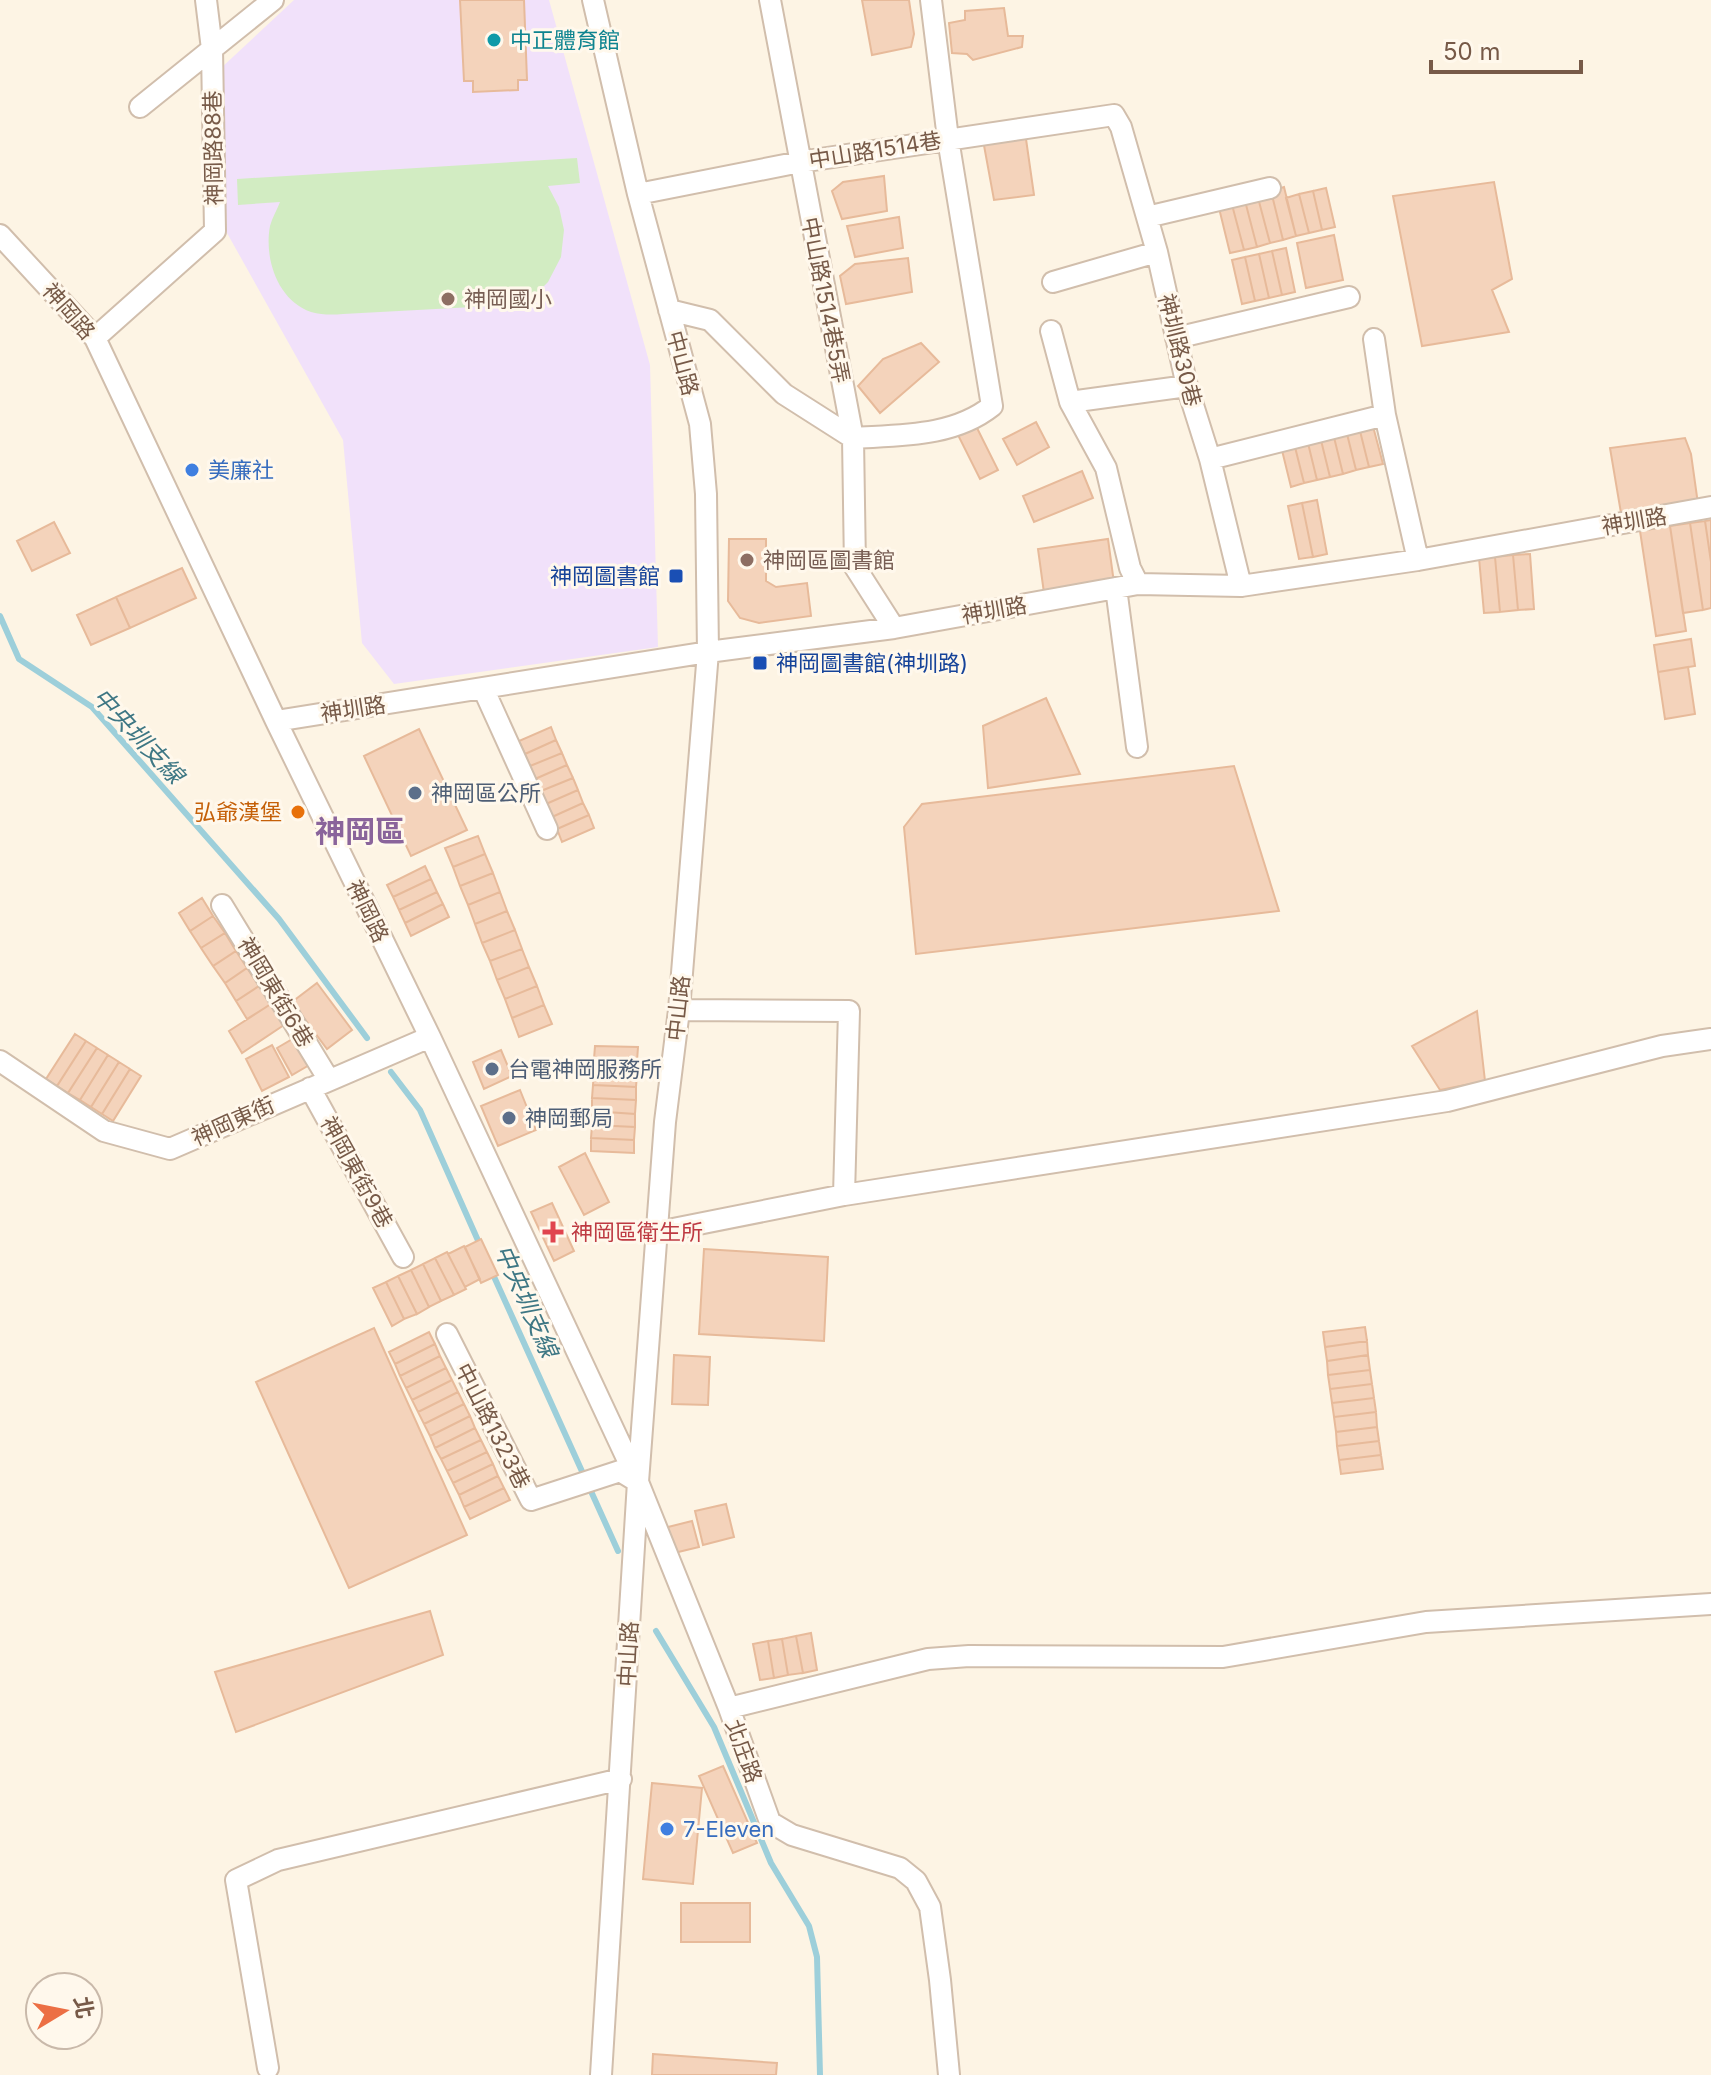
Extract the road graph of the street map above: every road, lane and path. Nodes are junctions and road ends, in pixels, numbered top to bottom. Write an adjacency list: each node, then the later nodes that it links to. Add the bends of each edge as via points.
1 (206, 0): 6 (street, 神岡路88巷)
2 (273, 0): 6 (street)
3 (593, 0): 12 (street, 中山路)
4 (770, 0): 10 (street, 中山路1514巷5弄)
5 (931, 0): 9 (street)
6 (212, 49): 7 (street); 20 (street, 神岡路88巷, via 215,231)
7 (140, 107)
8 (1114, 115): 9 (street, 中山路1514巷); 13 (street, 神圳路30巷)
9 (948, 139): 10 (street, 中山路1514巷); 26 (street, via 992,406 965,424 936,431)
10 (800, 162): 12 (street, 中山路1514巷); 26 (street, 中山路1514巷5弄)
11 (1270, 188): 13 (street)
12 (638, 194): 18 (street, 中山路)
13 (1147, 217): 15 (street, 神圳路30巷)
14 (0, 235): 20 (street, 神岡路)
15 (1157, 252): 16 (street); 21 (street, 神圳路30巷)
16 (1053, 282)
17 (1349, 297): 21 (street)
18 (669, 310): 26 (street, via 710,320 784,394); 34 (street, 中山路, via 700,424)
19 (1051, 331): 24 (street)
20 (95, 338): 36 (street, 神岡路)
21 (1176, 338): 23 (street, 神圳路30巷)
22 (1374, 339): 25 (street)
23 (1187, 386): 24 (street); 27 (street, 神圳路30巷)
24 (1070, 402): 30 (street, via 1106,468)
25 (1385, 415): 27 (street); 29 (street)
26 (853, 438): 33 (street, 中山路1514巷5弄, via 855,567)
27 (1210, 459): 31 (street, 神圳路30巷)
28 (1711, 507): 29 (street, 神圳路)
29 (1418, 560): 31 (street, 神圳路)
30 (1138, 584): 31 (street, 神圳路); 32 (street, 神圳路)
31 (1241, 586)
32 (1116, 588): 33 (street, 神圳路); 37 (street)
33 (894, 628): 34 (street, 神圳路)
34 (708, 652): 35 (street, 神圳路); 40 (street, 中山路)
35 (483, 688): 36 (street, 神圳路); 38 (street)
36 (276, 721): 41 (street, 神岡路)
37 (1137, 747)
38 (547, 829)
39 (222, 905): 44 (street, 神岡東街6巷)
40 (679, 1010): 45 (street, via 849,1011); 46 (street, 中山路)
41 (430, 1037): 44 (street, 神岡東街); 49 (street, 神岡路)
42 (1711, 1039): 45 (street, via 1662,1046 1447,1101)
43 (0, 1061): 44 (street, 神岡東街, via 104,1131 170,1149)
44 (320, 1084): 47 (street, 神岡東街9巷)
45 (844, 1195): 46 (street)
46 (658, 1232): 49 (street, 中山路)
47 (403, 1257)
48 (447, 1334): 49 (street, 中山路1323巷, via 531,1500 620,1471)
49 (638, 1482): 51 (street, 北庄路); 52 (street, 中山路)
50 (1711, 1604): 51 (street, via 1426,1622 1223,1657 928,1659)
51 (729, 1708): 55 (street, 北庄路, via 770,1822 792,1835 900,1868 916,1881 930,1907)
52 (621, 1779): 53 (street, via 278,1860 236,1880); 54 (street, 中山路)
53 (268, 2068)
54 (601, 2075)
55 (949, 2075)

